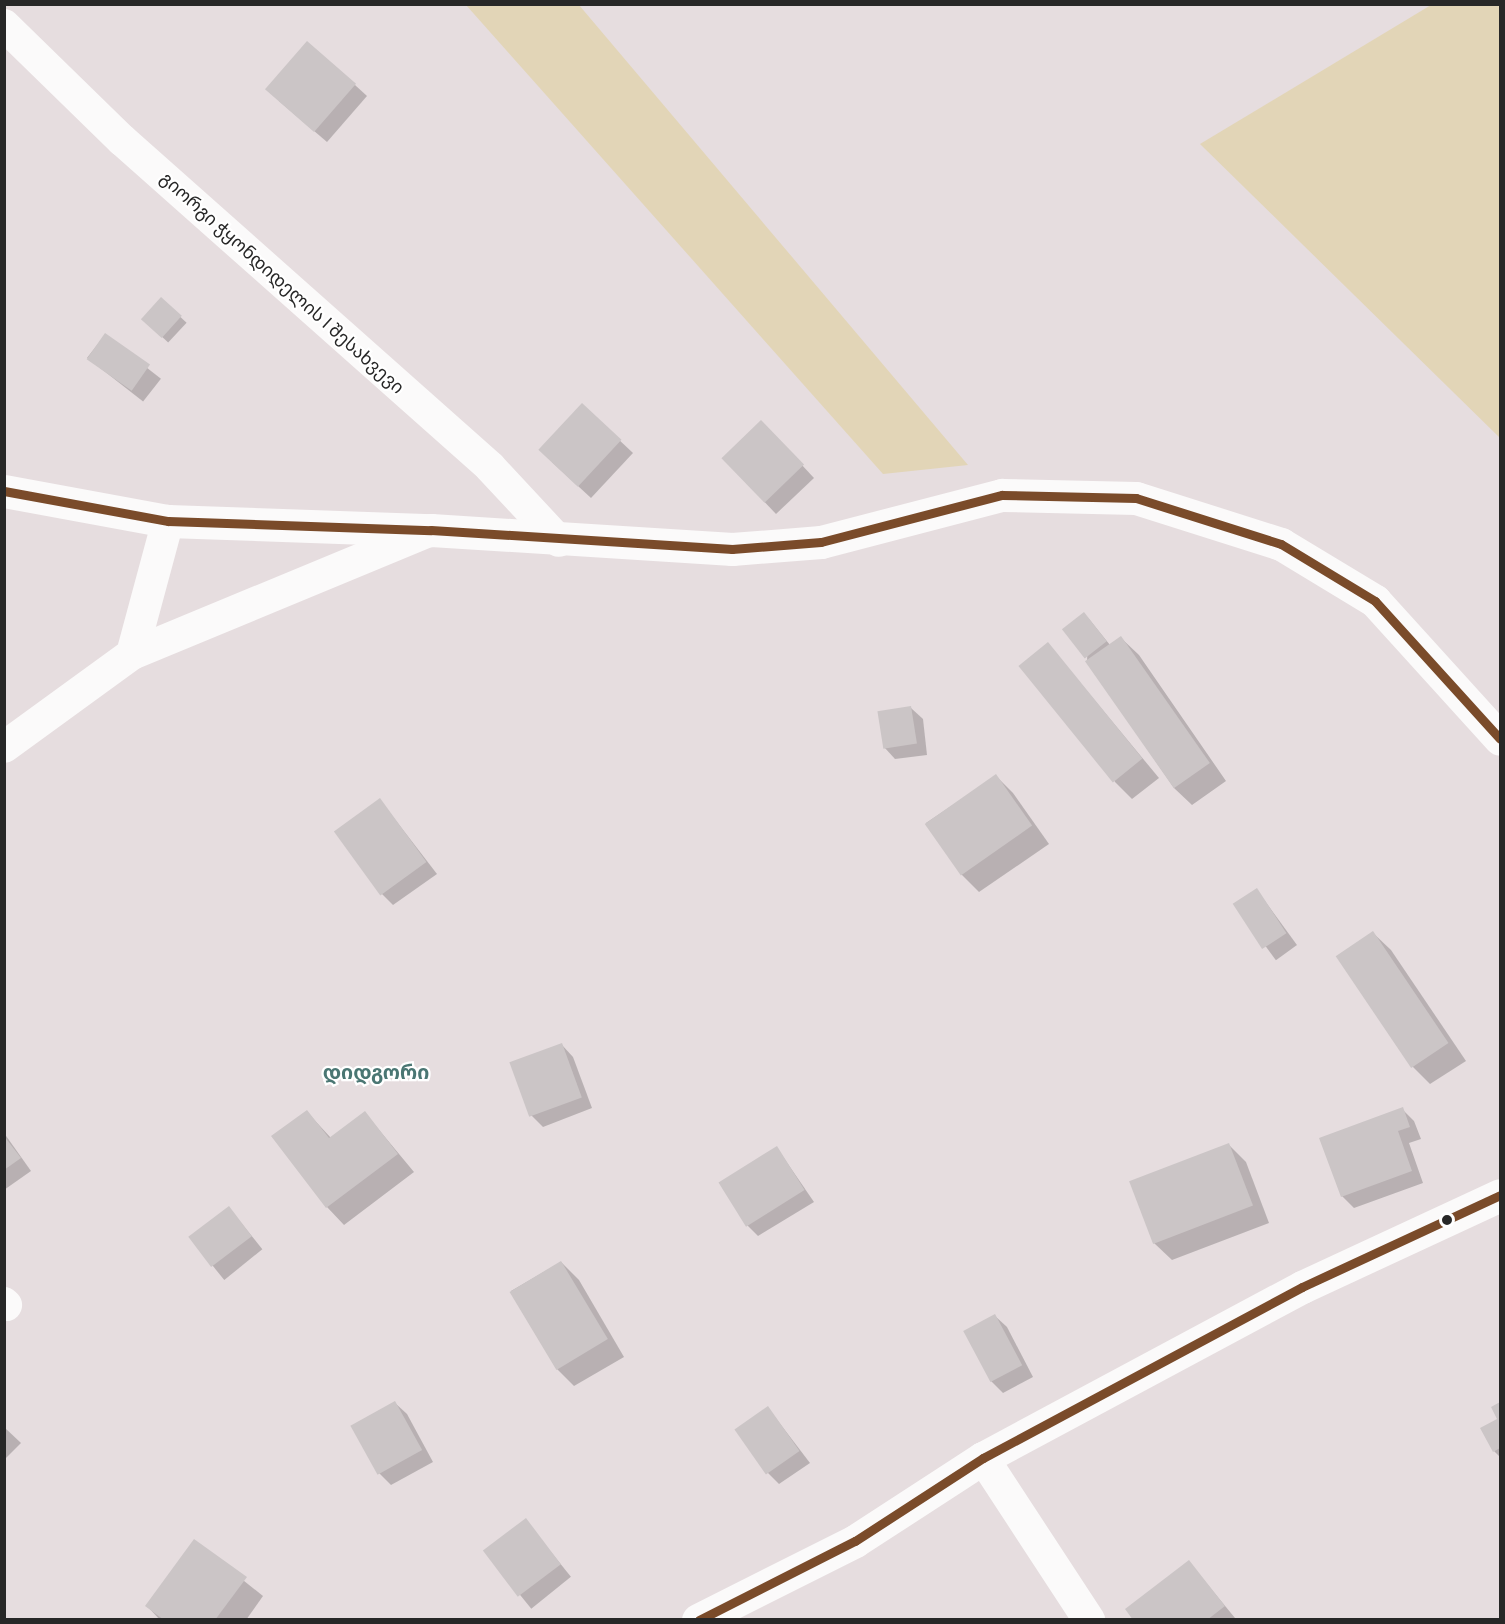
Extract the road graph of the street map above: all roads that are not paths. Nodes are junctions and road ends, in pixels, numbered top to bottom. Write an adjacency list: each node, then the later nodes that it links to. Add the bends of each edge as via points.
1 (4, 25): 5 (street, გიორგი ჭყონდიდელის I შესახვევი, via 122,140 490,468)
2 (4, 491): 3 (street)
3 (168, 521): 4 (street); 6 (street)
4 (431, 530): 5 (street); 6 (street)
5 (559, 541): 7 (street, via 732,549 821,542 1002,495 1136,498 1281,544 1375,601)
6 (132, 654): 8 (street)
7 (1500, 739)
8 (4, 747)
9 (1500, 1195): 10 (street, via 1302,1287)
10 (983, 1458): 11 (street, via 855,1541); 12 (street)
11 (698, 1620)
12 (1089, 1620)

